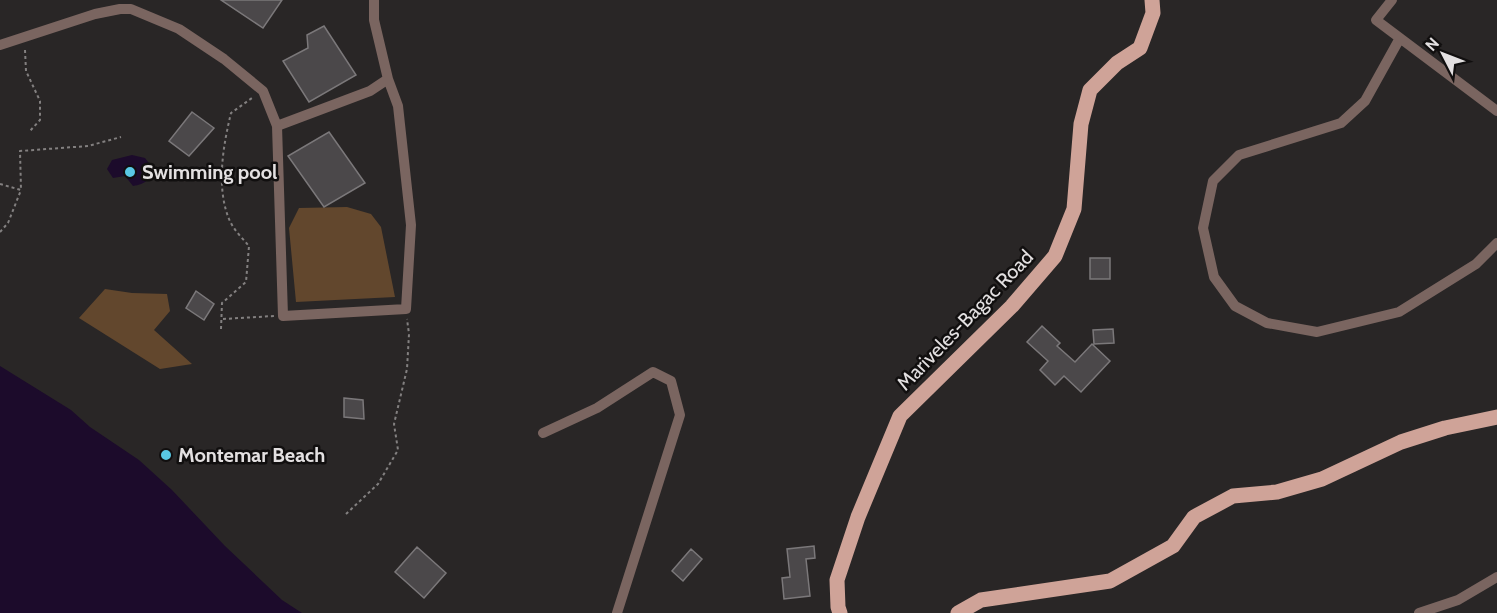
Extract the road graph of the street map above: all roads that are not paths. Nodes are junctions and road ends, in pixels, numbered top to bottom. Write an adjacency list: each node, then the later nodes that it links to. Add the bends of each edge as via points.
1 (374, 0): 6 (street, via 374,20)
2 (1152, 0): 14 (main road, Mariveles-Bagac Road, via 1153,13 1140,48 1117,63 1090,90 1081,124 1074,209 1055,256 1012,306 900,416 837,580)
3 (1392, 0): 4 (street, via 1376,20)
4 (1400, 38): 7 (street); 9 (street, via 1365,101 1341,123 1239,155 1213,181 1203,228 1214,277 1235,306 1266,323 1317,332 1399,312 1476,264)
5 (0, 45): 8 (street, via 95,14 131,9 178,29 224,59 263,91)
6 (388, 79): 8 (street, via 370,91); 8 (street, via 398,106 411,225 406,309 283,316)
7 (1497, 111)
8 (277, 126)
9 (1497, 243)
10 (1497, 417): 15 (main road, via 1401,442 1322,479 1277,492 1233,496 1194,517 1173,546 1110,581 981,600)
11 (543, 433): 13 (street, via 597,408 653,372 671,381 680,414)
12 (1497, 577): 16 (street, via 1458,600)
13 (617, 613)
14 (840, 613)
15 (958, 613)
16 (1419, 613)

